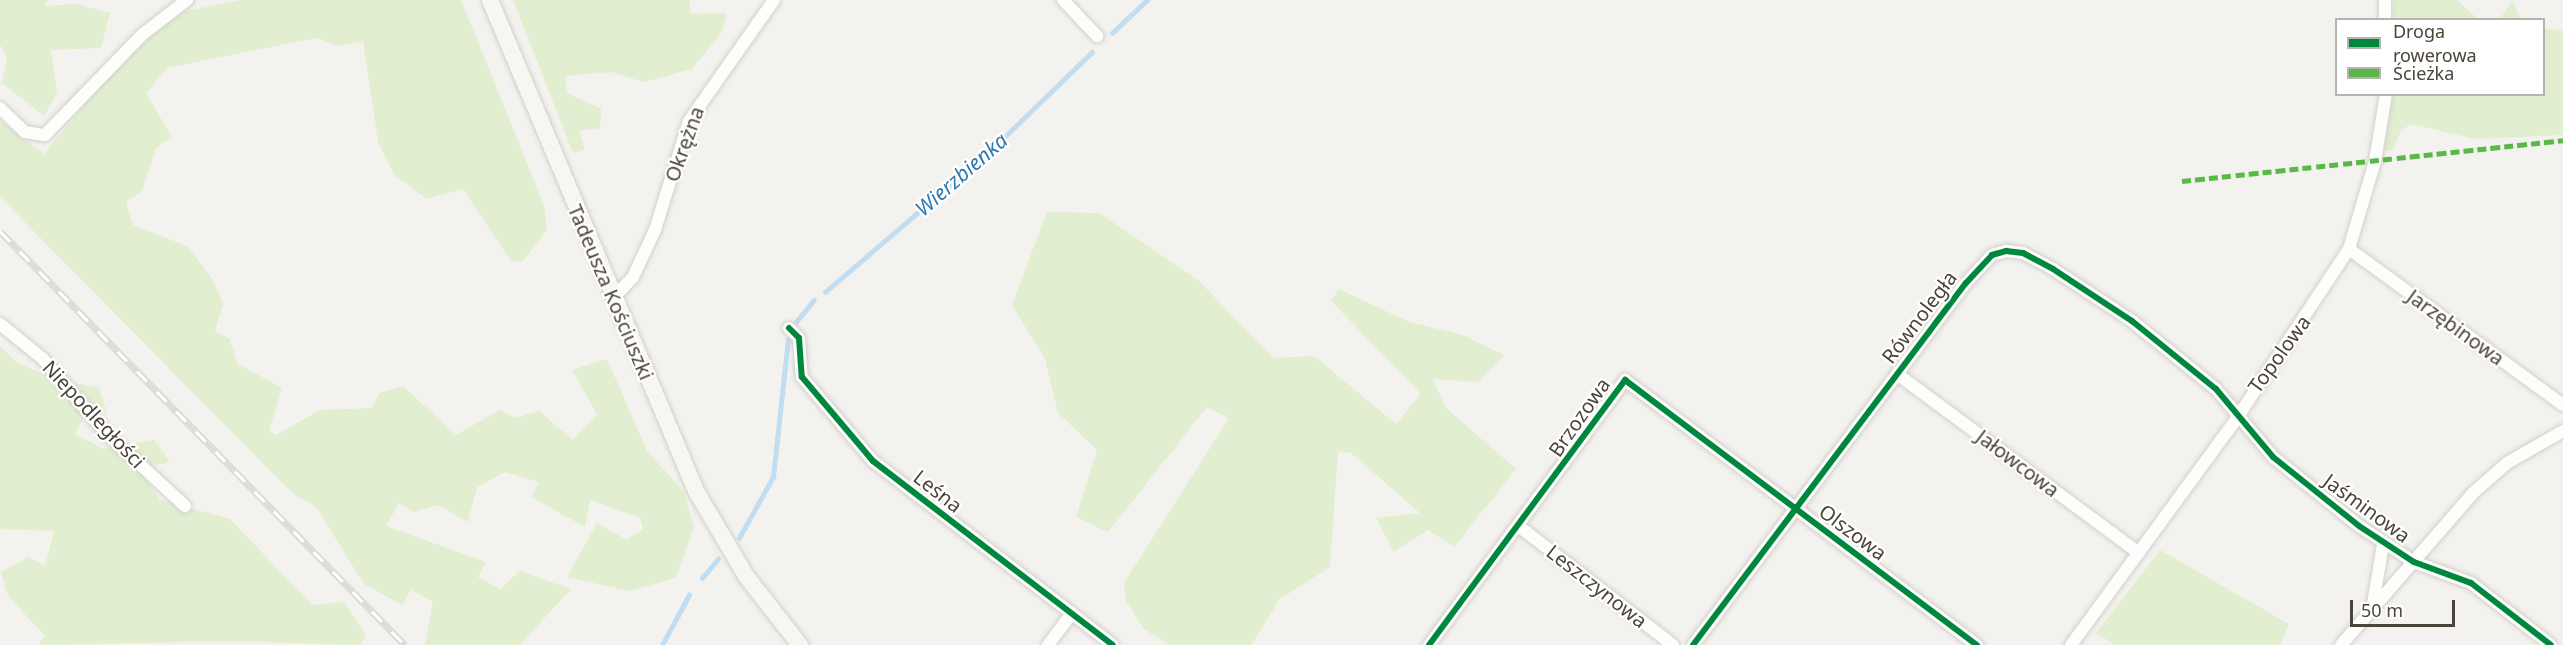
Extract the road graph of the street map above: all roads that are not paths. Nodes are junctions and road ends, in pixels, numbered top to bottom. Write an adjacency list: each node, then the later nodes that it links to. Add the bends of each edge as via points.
1 (187, 0): 6 (street)
2 (490, 0): 12 (main road, Tadeusza Kościuszki)
3 (774, 0): 12 (street, Okrężna, via 689,121 655,230 633,277)
4 (1063, 0): 8 (street)
5 (2385, 0): 7 (street)
6 (168, 4): 10 (street, via 52,130 39,136 25,132)
7 (2385, 18)
8 (1097, 36)
9 (2386, 96): 11 (street, Topolowa, via 2375,161)
10 (0, 108)
11 (2349, 249): 17 (street, Jarzębinowa); 18 (street, Topolowa)
12 (613, 298): 28 (main road, Tadeusza Kościuszki, via 696,491 746,576)
13 (0, 324): 20 (street, Niepodległości, via 43,359 108,435)
14 (789, 328): 27 (street, Leśna, via 799,338 802,377 873,461)
15 (1897, 374): 18 (street, Równoległa, via 1992,255 2023,253 2132,321 2216,389); 21 (street, Równoległa); 24 (street, Jałowcowa)
16 (1625, 380): 21 (street, Olszowa); 22 (street, Brzozowa)
17 (2563, 405)
18 (2237, 418): 23 (street, Jaśminowa, via 2273,457); 24 (street, Topolowa)
19 (2563, 431): 25 (street, via 2490,478)
20 (185, 506)
21 (1794, 509): 33 (street, Równoległa); 34 (street, Olszowa)
22 (1521, 528): 31 (street, Brzozowa); 32 (street, Leszczynowa)
23 (2383, 543): 25 (street, Jaśminowa); 26 (street)
24 (2139, 553): 35 (street, Topolowa)
25 (2414, 562): 26 (street); 37 (street, Jaśminowa, via 2471,583)
26 (2373, 604): 36 (street)
27 (1072, 613): 29 (street); 30 (street, Leśna)
28 (800, 645)
29 (1048, 645)
30 (1113, 645)
31 (1429, 645)
32 (1673, 645)
33 (1693, 645)
34 (1977, 645)
35 (2071, 645)
36 (2341, 645)
37 (2551, 645)

